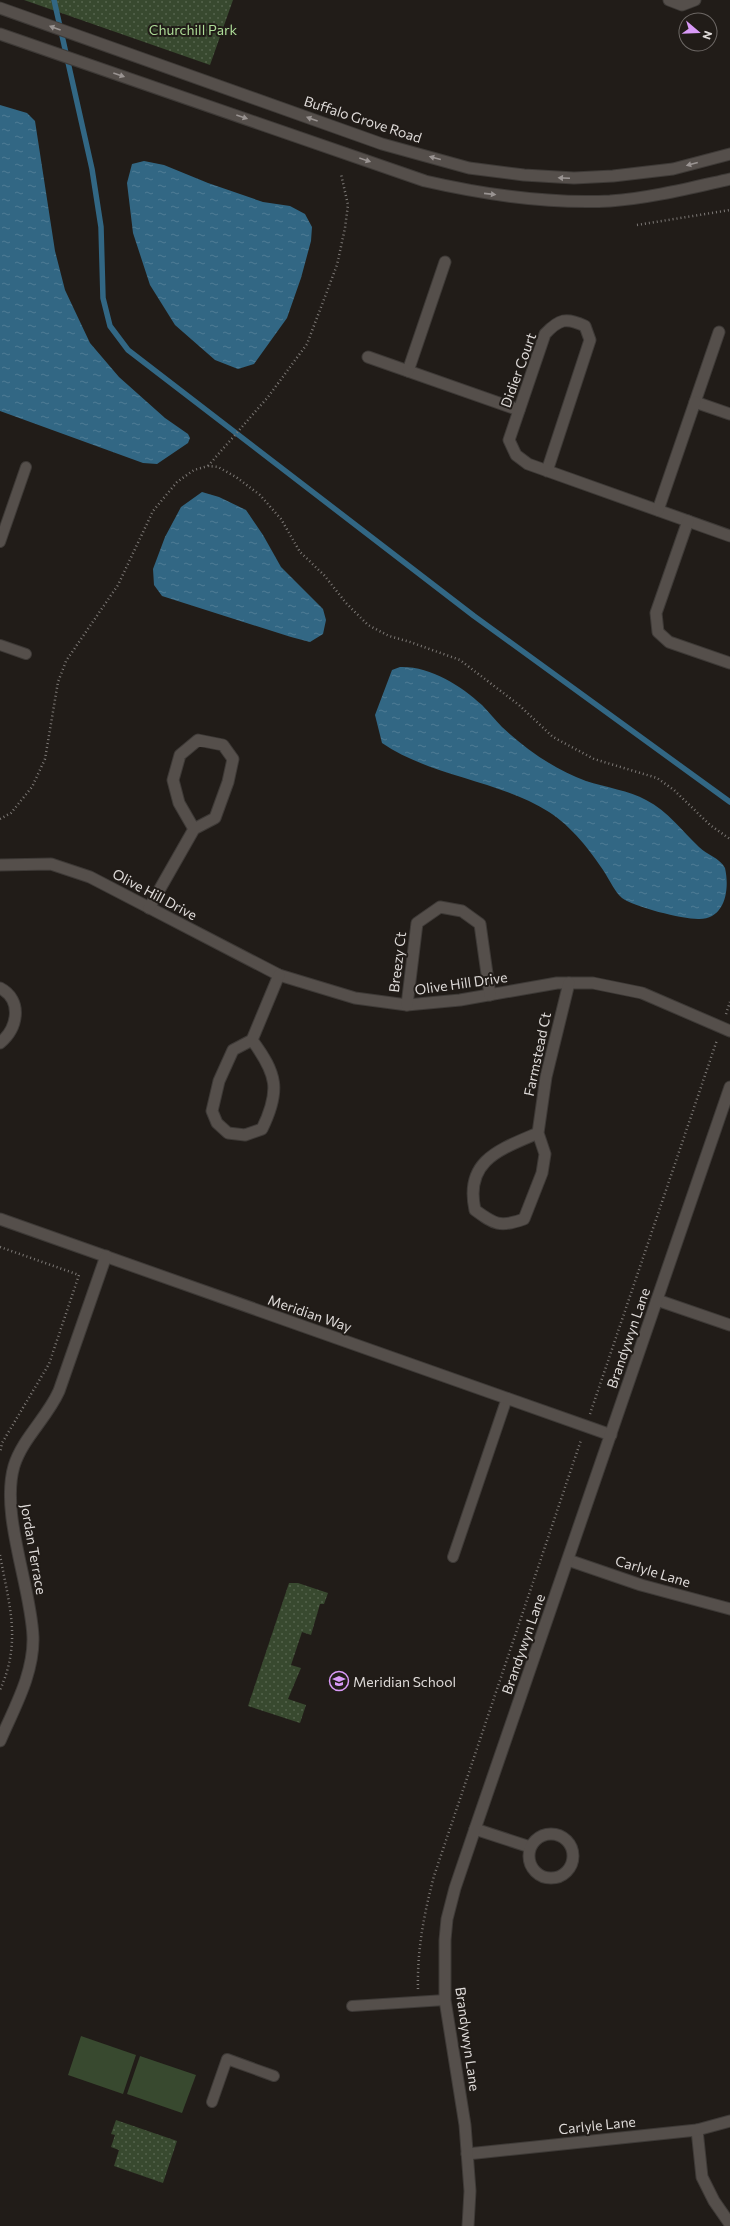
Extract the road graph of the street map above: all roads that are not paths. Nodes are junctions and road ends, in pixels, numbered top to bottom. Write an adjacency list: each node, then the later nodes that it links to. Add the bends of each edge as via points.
1 (669, 0): 2 (street, via 682,5)
2 (695, 0)
3 (0, 8): 5 (street, Buffalo Grove Road, one-way to 3, via 674,169 613,176 574,178 470,168 382,144)
4 (0, 34): 6 (street, one-way to 6, via 425,181 475,192 553,201 610,200 665,194)
5 (730, 154)
6 (730, 179)
7 (445, 262): 10 (street)
8 (719, 332): 11 (street)
9 (368, 357): 10 (street)
10 (408, 371): 12 (street)
11 (695, 402): 13 (street); 16 (street)
12 (520, 410): 15 (street, Didier Court, via 509,440 516,455 528,464); 15 (street, Didier Court, via 545,334 555,323 571,320 585,326 590,340)
13 (730, 414)
14 (26, 467): 19 (lane)
15 (547, 471): 16 (street, Didier Court)
16 (658, 510): 17 (street, Didier Court)
17 (688, 520): 18 (street, Didier Court); 22 (street, via 656,613 658,632 669,642)
18 (730, 536)
19 (0, 542)
20 (0, 645): 21 (lane)
21 (26, 654)
22 (730, 663)
23 (194, 829): 23 (street, via 215,818 233,759 223,745 198,740 180,755 172,780 179,803); 25 (street)
24 (0, 865): 25 (street, Olive Hill Drive, via 51,864 90,877)
25 (149, 908): 26 (street, Olive Hill Drive)
26 (279, 975): 30 (street, Olive Hill Drive, via 355,998); 32 (street)
27 (569, 983): 29 (street, Olive Hill Drive); 31 (street, Olive Hill Drive, via 593,983 642,993); 35 (street, Farmstead Ct, via 546,1077)
28 (0, 988): 33 (street, via 9,993 16,1013 8,1036)
29 (490, 995): 30 (street, Olive Hill Drive); 30 (street, Breezy Ct, via 480,924 462,911 440,907 417,923)
30 (407, 1005)
31 (726, 1029)
32 (252, 1040): 32 (street, via 234,1050 224,1066 215,1096 212,1111 217,1123 228,1133 245,1135 262,1129 272,1109 275,1087 272,1072)
33 (0, 1043)
34 (730, 1087): 38 (street, Brandywyn Lane)
35 (538, 1133): 35 (street, Farmstead Ct, via 545,1154 542,1173 524,1219 508,1225 490,1221 475,1210 471,1193 475,1176 486,1159)
36 (0, 1219): 37 (street, Meridian Way)
37 (106, 1256): 40 (street, Meridian Way); 45 (street, Jordan Terrace, via 52,1409 27,1441 14,1466 10,1484 10,1508 33,1637 27,1678)
38 (657, 1300): 39 (street); 41 (street, Brandywyn Lane)
39 (730, 1325)
40 (507, 1398): 41 (street, Meridian Way); 42 (lane)
41 (611, 1435): 43 (street, Brandywyn Lane)
42 (453, 1557)
43 (568, 1560): 44 (street, Carlyle Lane, via 641,1585); 46 (street, Brandywyn Lane)
44 (730, 1609)
45 (0, 1741)
46 (475, 1829): 47 (street); 48 (street, Brandywyn Lane, via 447,1919)
47 (530, 1847): 47 (street, via 529,1862 543,1877 557,1878 572,1864 573,1849 563,1837 556,1834 541,1836)
48 (445, 2000): 49 (lane); 54 (street, Brandywyn Lane, via 465,2125)
49 (352, 2006)
50 (274, 2076): 51 (lane, via 227,2059)
51 (212, 2102)
52 (730, 2121): 53 (street, Carlyle Lane)
53 (697, 2130): 54 (street, Carlyle Lane); 55 (street, via 702,2177)
54 (467, 2154): 56 (street, Brandywyn Lane, via 470,2191)
55 (730, 2224)
56 (468, 2226)

